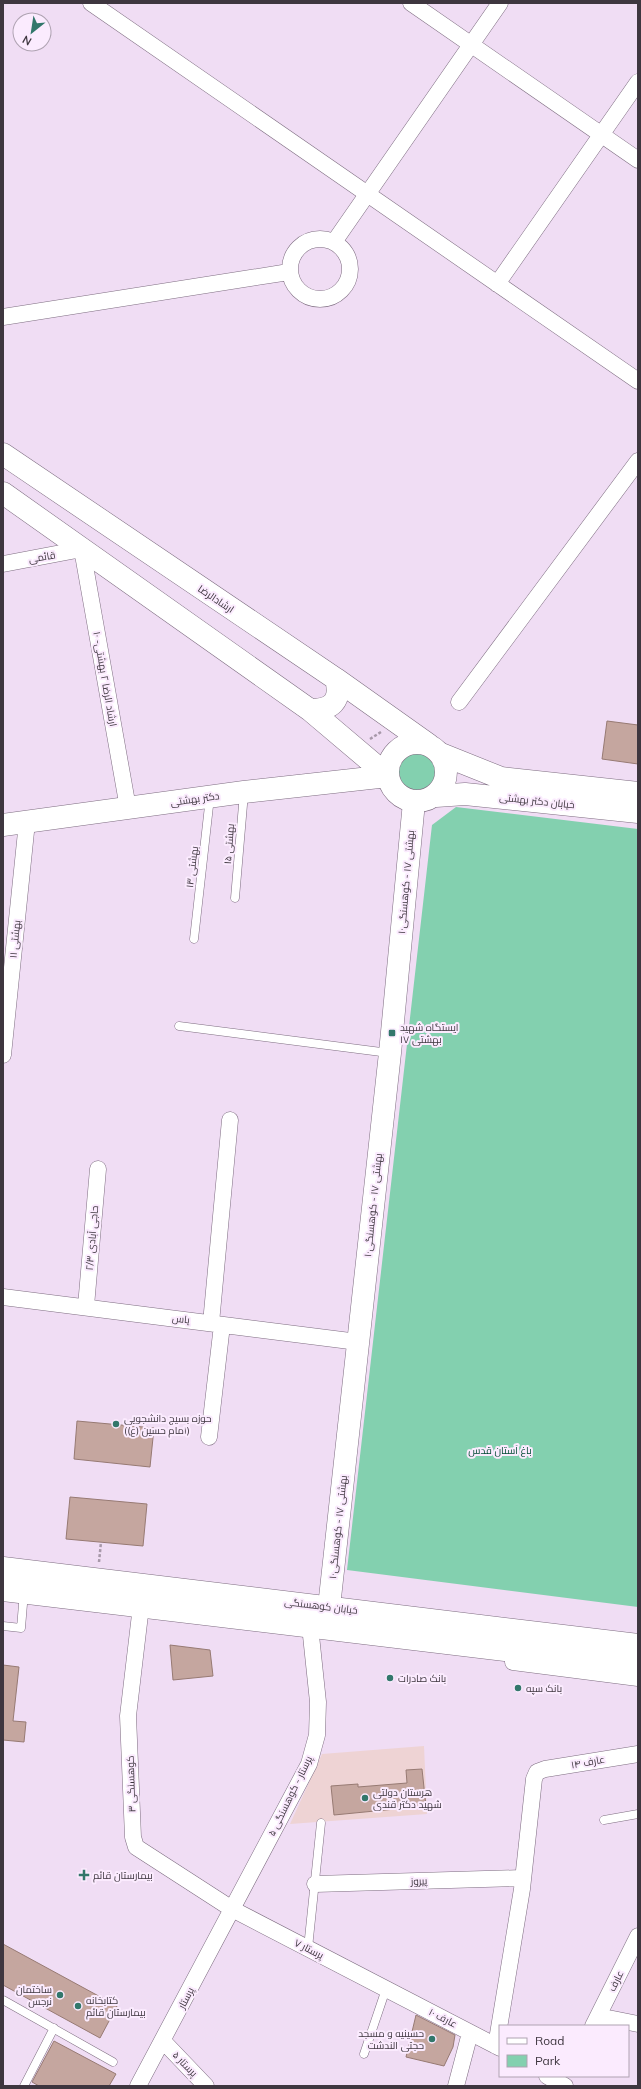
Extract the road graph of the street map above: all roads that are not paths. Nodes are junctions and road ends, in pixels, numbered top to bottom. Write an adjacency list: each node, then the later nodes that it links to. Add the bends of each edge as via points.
1 (91, 3): 8 (street)
2 (411, 3): 4 (street)
3 (500, 3): 4 (street)
4 (471, 45): 6 (street); 8 (street)
5 (638, 82): 6 (street)
6 (601, 134): 7 (street); 11 (street)
7 (638, 160)
8 (367, 194): 9 (street); 11 (street)
9 (334, 242): 10 (street, via 317,238 306,242 296,250 291,260); 10 (street, via 347,255 350,266 349,278 344,288 334,296 317,299 300,292 293,283)
10 (290, 272): 12 (street)
11 (497, 284): 13 (street)
12 (3, 317)
13 (638, 381)
14 (3, 454): 19 (street, ارشادالرضا)
15 (638, 461): 20 (street)
16 (3, 493): 17 (street)
17 (82, 549): 18 (street, قائمی); 21 (street); 29 (street, ارشاد الرضا ۲ بهشتی- ۱۰)
18 (3, 564)
19 (336, 679): 21 (street, via 339,689 337,699 330,706); 22 (street, ارشادالرضا)
20 (459, 702)
21 (310, 710): 23 (street)
22 (435, 750): 23 (street, via 413,743 399,749 390,761); 25 (street, خیابان دکتر بهشتی, via 502,778); 27 (street, via 445,761 447,776)
23 (388, 776): 24 (street, دکتر بهشتی); 28 (street, via 390,784 400,796)
24 (244, 792): 26 (street, دکتر بهشتی); 33 (lane, بهشتی ۱۵)
25 (638, 793)
26 (210, 796): 29 (street, دکتر بهشتی); 34 (lane, بهشتی ۱۳)
27 (436, 796): 28 (street); 30 (street, خیابان دکتر بهشتی, via 465,794)
28 (414, 802): 36 (street, بهشتی ۱۷ - کوهسنگی۱۰)
29 (128, 808): 31 (street, دکتر بهشتی)
30 (638, 812)
31 (27, 822): 32 (street, دکتر بهشتی); 37 (street, بهشتی ۱۱)
32 (3, 825)
33 (235, 898)
34 (194, 939)
35 (179, 1026): 36 (lane)
36 (390, 1053): 43 (street, بهشتی ۱۷ - کوهسنگی۱۰)
37 (3, 1055)
38 (230, 1120): 42 (street)
39 (98, 1169): 41 (street, حاجی آبادی ۲/۳)
40 (3, 1298): 41 (street, یاس)
41 (86, 1306): 42 (street, یاس)
42 (217, 1324): 43 (street, یاس); 44 (street)
43 (358, 1342): 49 (street, بهشتی ۱۷ - کوهسنگی۱۰)
44 (209, 1437)
45 (3, 1568): 49 (street, خیابان کوهسنگی)
46 (3, 1590): 47 (street)
47 (24, 1592): 48 (street); 50 (lane, via 21,1628)
48 (141, 1606): 51 (street); 61 (street, کوهسنگی ۳, via 128,1716 133,1837 136,1847)
49 (329, 1607): 52 (street, خیابان کوهسنگی)
50 (3, 1626)
51 (311, 1631): 53 (street); 54 (street); 61 (street, پرستار - کوهسنگی ۵, via 318,1702 317,1735 308,1764)
52 (638, 1646)
53 (638, 1666)
54 (638, 1678)
55 (638, 1754): 59 (street, عارف ۱۴, via 538,1772 534,1779)
56 (638, 1814): 57 (lane)
57 (604, 1820)
58 (321, 1823): 60 (lane)
59 (522, 1878): 60 (street, پیروز); 68 (street)
60 (315, 1884): 63 (lane)
61 (232, 1909): 63 (street, پرستار ۷); 71 (street, پرستار)
62 (638, 1936): 66 (street, عارف)
63 (308, 1948): 64 (street, پرستار ۷)
64 (386, 1989): 70 (street, عارف ۱۰); 73 (lane)
65 (3, 2000): 69 (lane)
66 (595, 2021): 67 (street)
67 (638, 2024)
68 (501, 2025)
69 (54, 2028): 74 (lane); 75 (lane)
70 (470, 2032): 72 (street, عارف ۱۰); 78 (street)
71 (163, 2041): 76 (street, پرستار); 77 (street, پرستار ۵)
72 (498, 2047)
73 (364, 2054)
74 (113, 2062)
75 (24, 2086)
76 (138, 2086)
77 (206, 2086)
78 (456, 2086)

